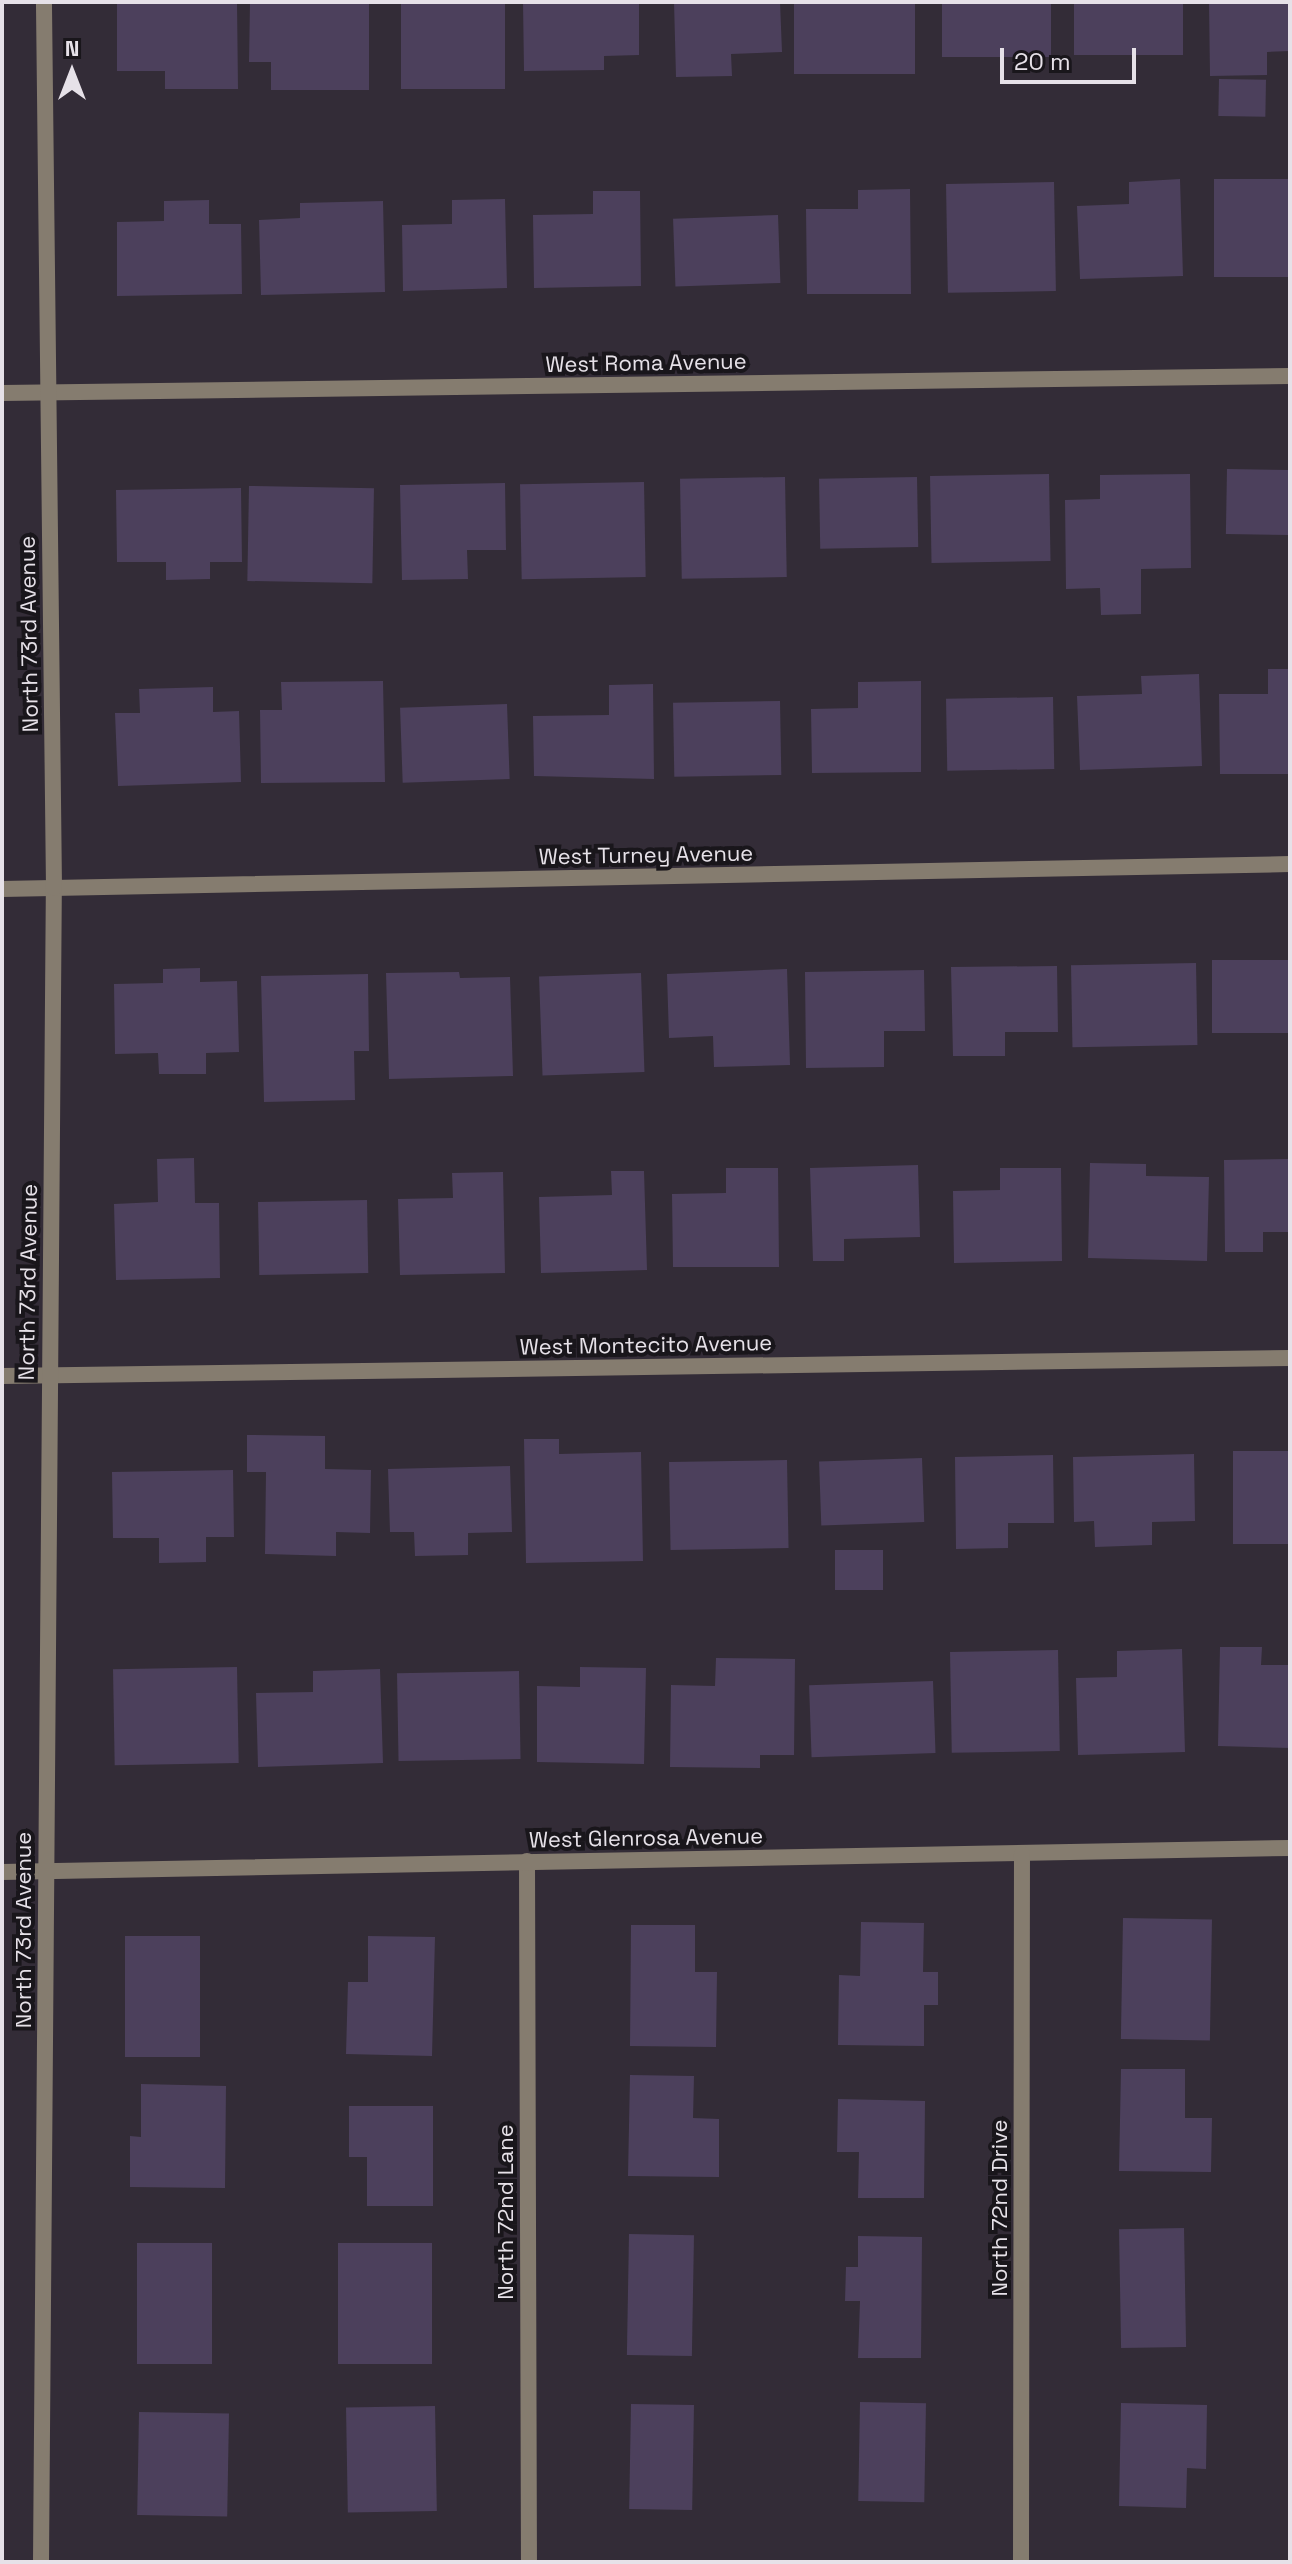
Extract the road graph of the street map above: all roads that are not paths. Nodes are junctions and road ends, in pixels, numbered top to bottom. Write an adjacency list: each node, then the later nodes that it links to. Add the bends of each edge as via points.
1 (44, 2): 4 (street, North 73rd Avenue)
2 (1290, 376): 4 (street, West Roma Avenue)
3 (2, 393): 4 (street, West Roma Avenue)
4 (49, 393): 6 (street, North 73rd Avenue)
5 (1290, 864): 6 (street, West Turney Avenue)
6 (54, 888): 7 (street, West Turney Avenue); 10 (street, North 73rd Avenue)
7 (2, 889)
8 (1290, 1358): 10 (street, West Montecito Avenue)
9 (2, 1376): 10 (street, West Montecito Avenue)
10 (49, 1376): 14 (street, North 73rd Avenue)
11 (1290, 1848): 12 (street, West Glenrosa Avenue)
12 (1022, 1854): 13 (street, West Glenrosa Avenue); 18 (street, North 72nd Drive)
13 (527, 1861): 14 (street, West Glenrosa Avenue); 17 (street, North 72nd Lane)
14 (47, 1871): 15 (street, West Glenrosa Avenue); 16 (street, North 73rd Avenue)
15 (2, 1872)
16 (41, 2562)
17 (529, 2562)
18 (1021, 2562)

